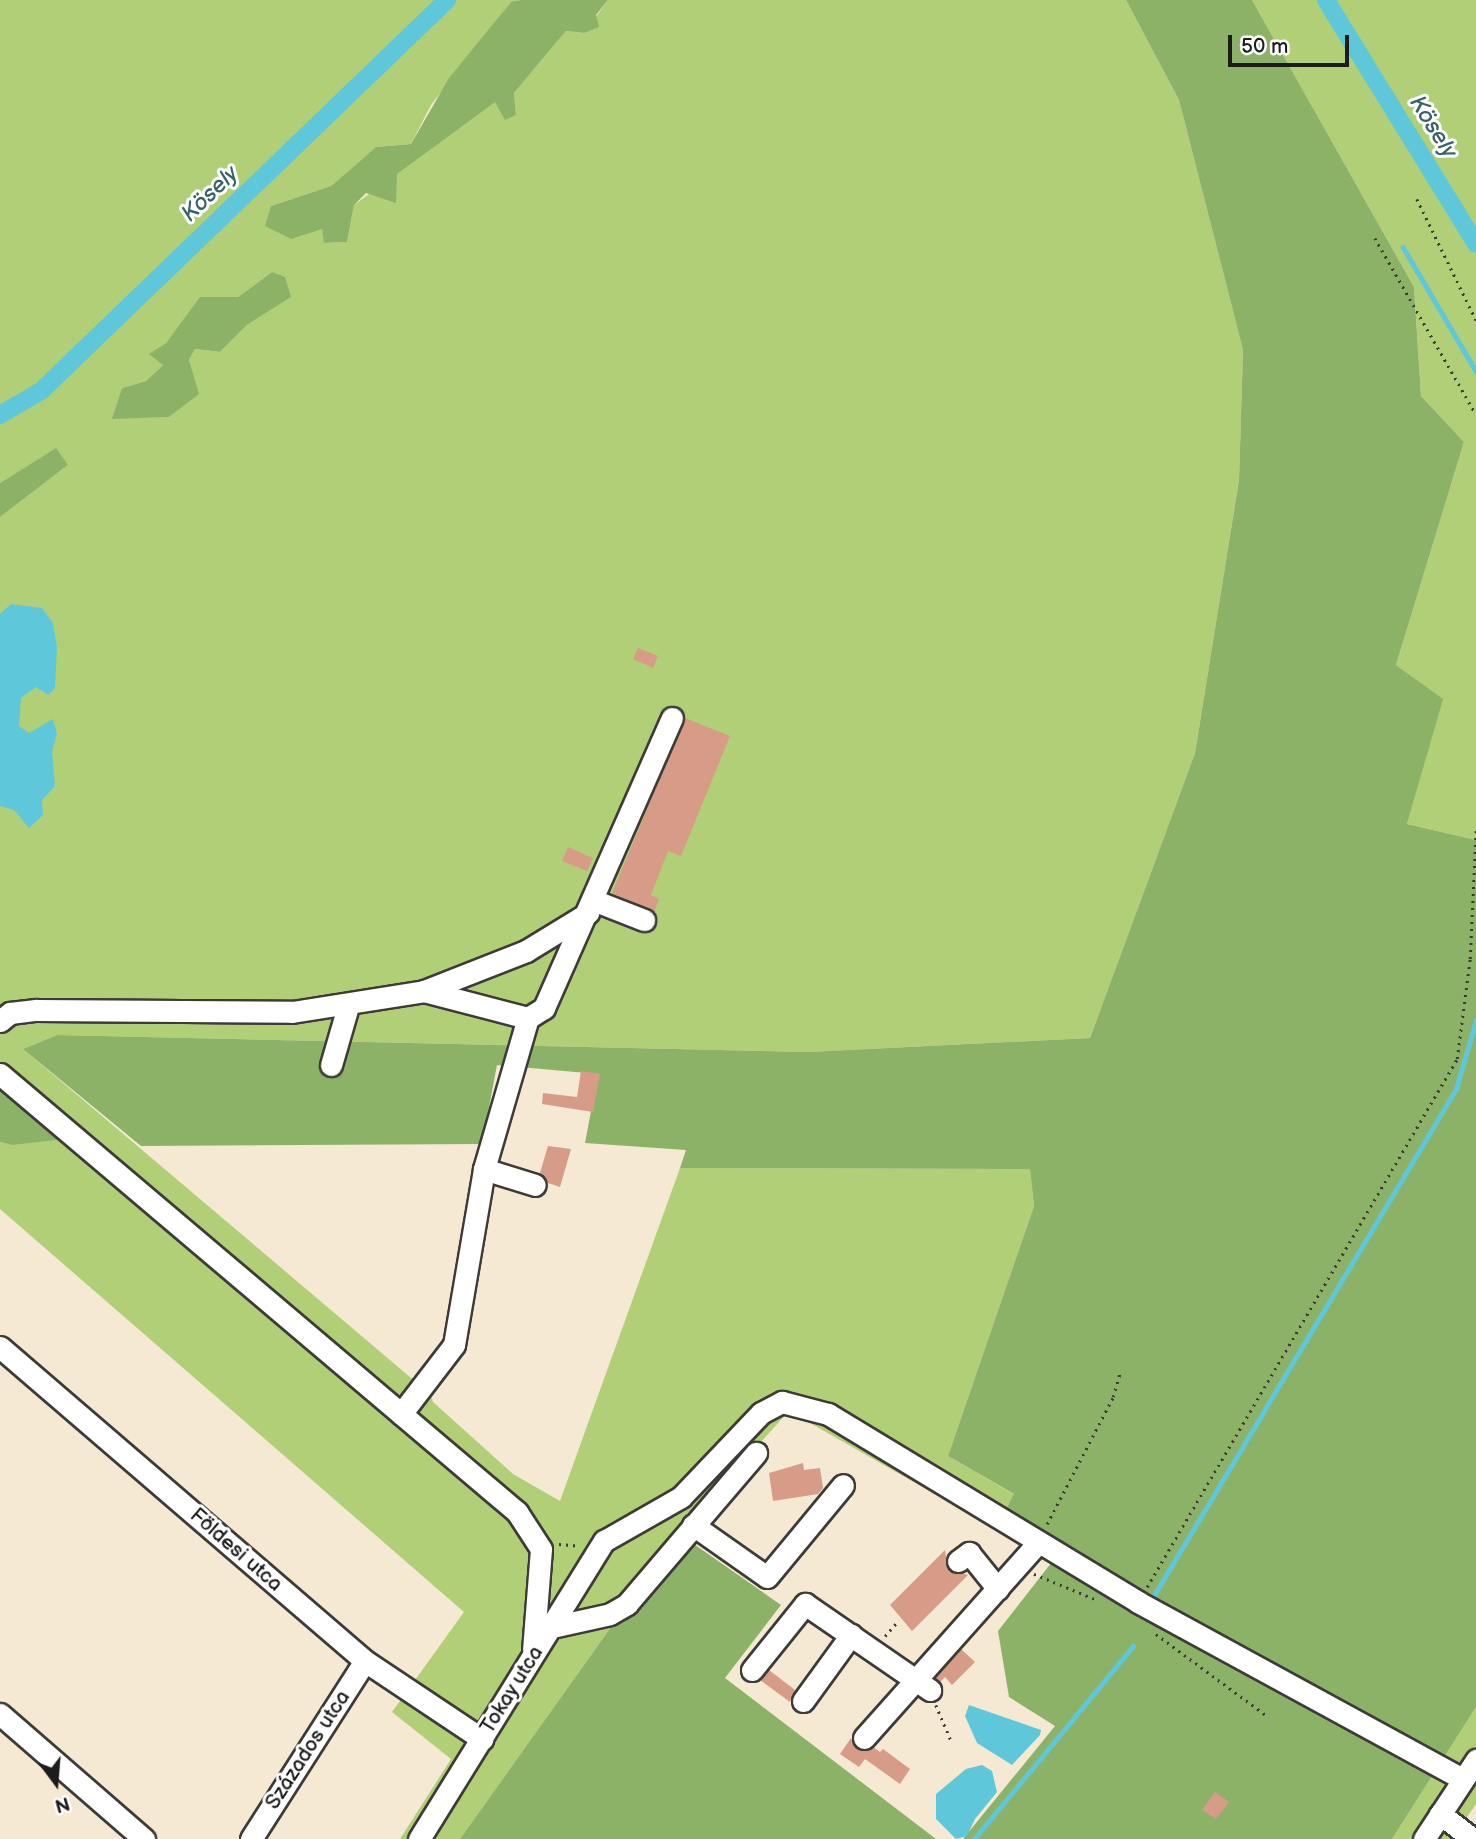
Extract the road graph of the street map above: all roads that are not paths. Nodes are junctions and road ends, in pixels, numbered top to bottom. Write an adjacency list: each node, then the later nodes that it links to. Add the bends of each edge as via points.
1 (672, 719): 2 (street)
2 (590, 906): 3 (street); 4 (street, via 526,951); 6 (street, via 544,1008)
3 (644, 920)
4 (424, 990): 5 (street); 6 (street)
5 (348, 1006): 7 (street, via 292,1012 23,1011); 8 (street)
6 (528, 1018): 10 (street)
7 (0, 1021)
8 (331, 1065)
9 (0, 1074): 13 (street)
10 (484, 1169): 11 (street); 13 (street, via 454,1345)
11 (534, 1185)
12 (0, 1347): 22 (street, Földesi utca)
13 (401, 1414): 23 (street, via 531,1527 541,1563)
14 (756, 1453): 16 (street)
15 (843, 1485): 16 (street, via 767,1577)
16 (693, 1525): 20 (street, via 619,1610)
17 (1038, 1543): 19 (street); 20 (street, Tokay utca, via 828,1414 792,1402 768,1407 681,1497 604,1541); 31 (street)
18 (958, 1561): 19 (street, via 969,1553)
19 (998, 1589): 25 (street)
20 (552, 1627): 23 (street, Tokay utca)
21 (851, 1635): 24 (street, via 805,1604); 25 (street); 26 (street)
22 (365, 1661): 29 (street, Földesi utca); 34 (street, Százados utca)
23 (530, 1661): 29 (street, Tokay utca)
24 (752, 1670)
25 (922, 1685): 28 (street)
26 (803, 1701)
27 (0, 1714): 33 (street)
28 (864, 1738)
29 (482, 1740): 35 (street, Tokay utca)
30 (1476, 1760): 31 (street)
31 (1463, 1779): 32 (street)
32 (1440, 1814): 36 (street); 37 (street)
33 (144, 1839)
34 (251, 1839)
35 (419, 1839)
36 (1424, 1839)
37 (1473, 1839)

